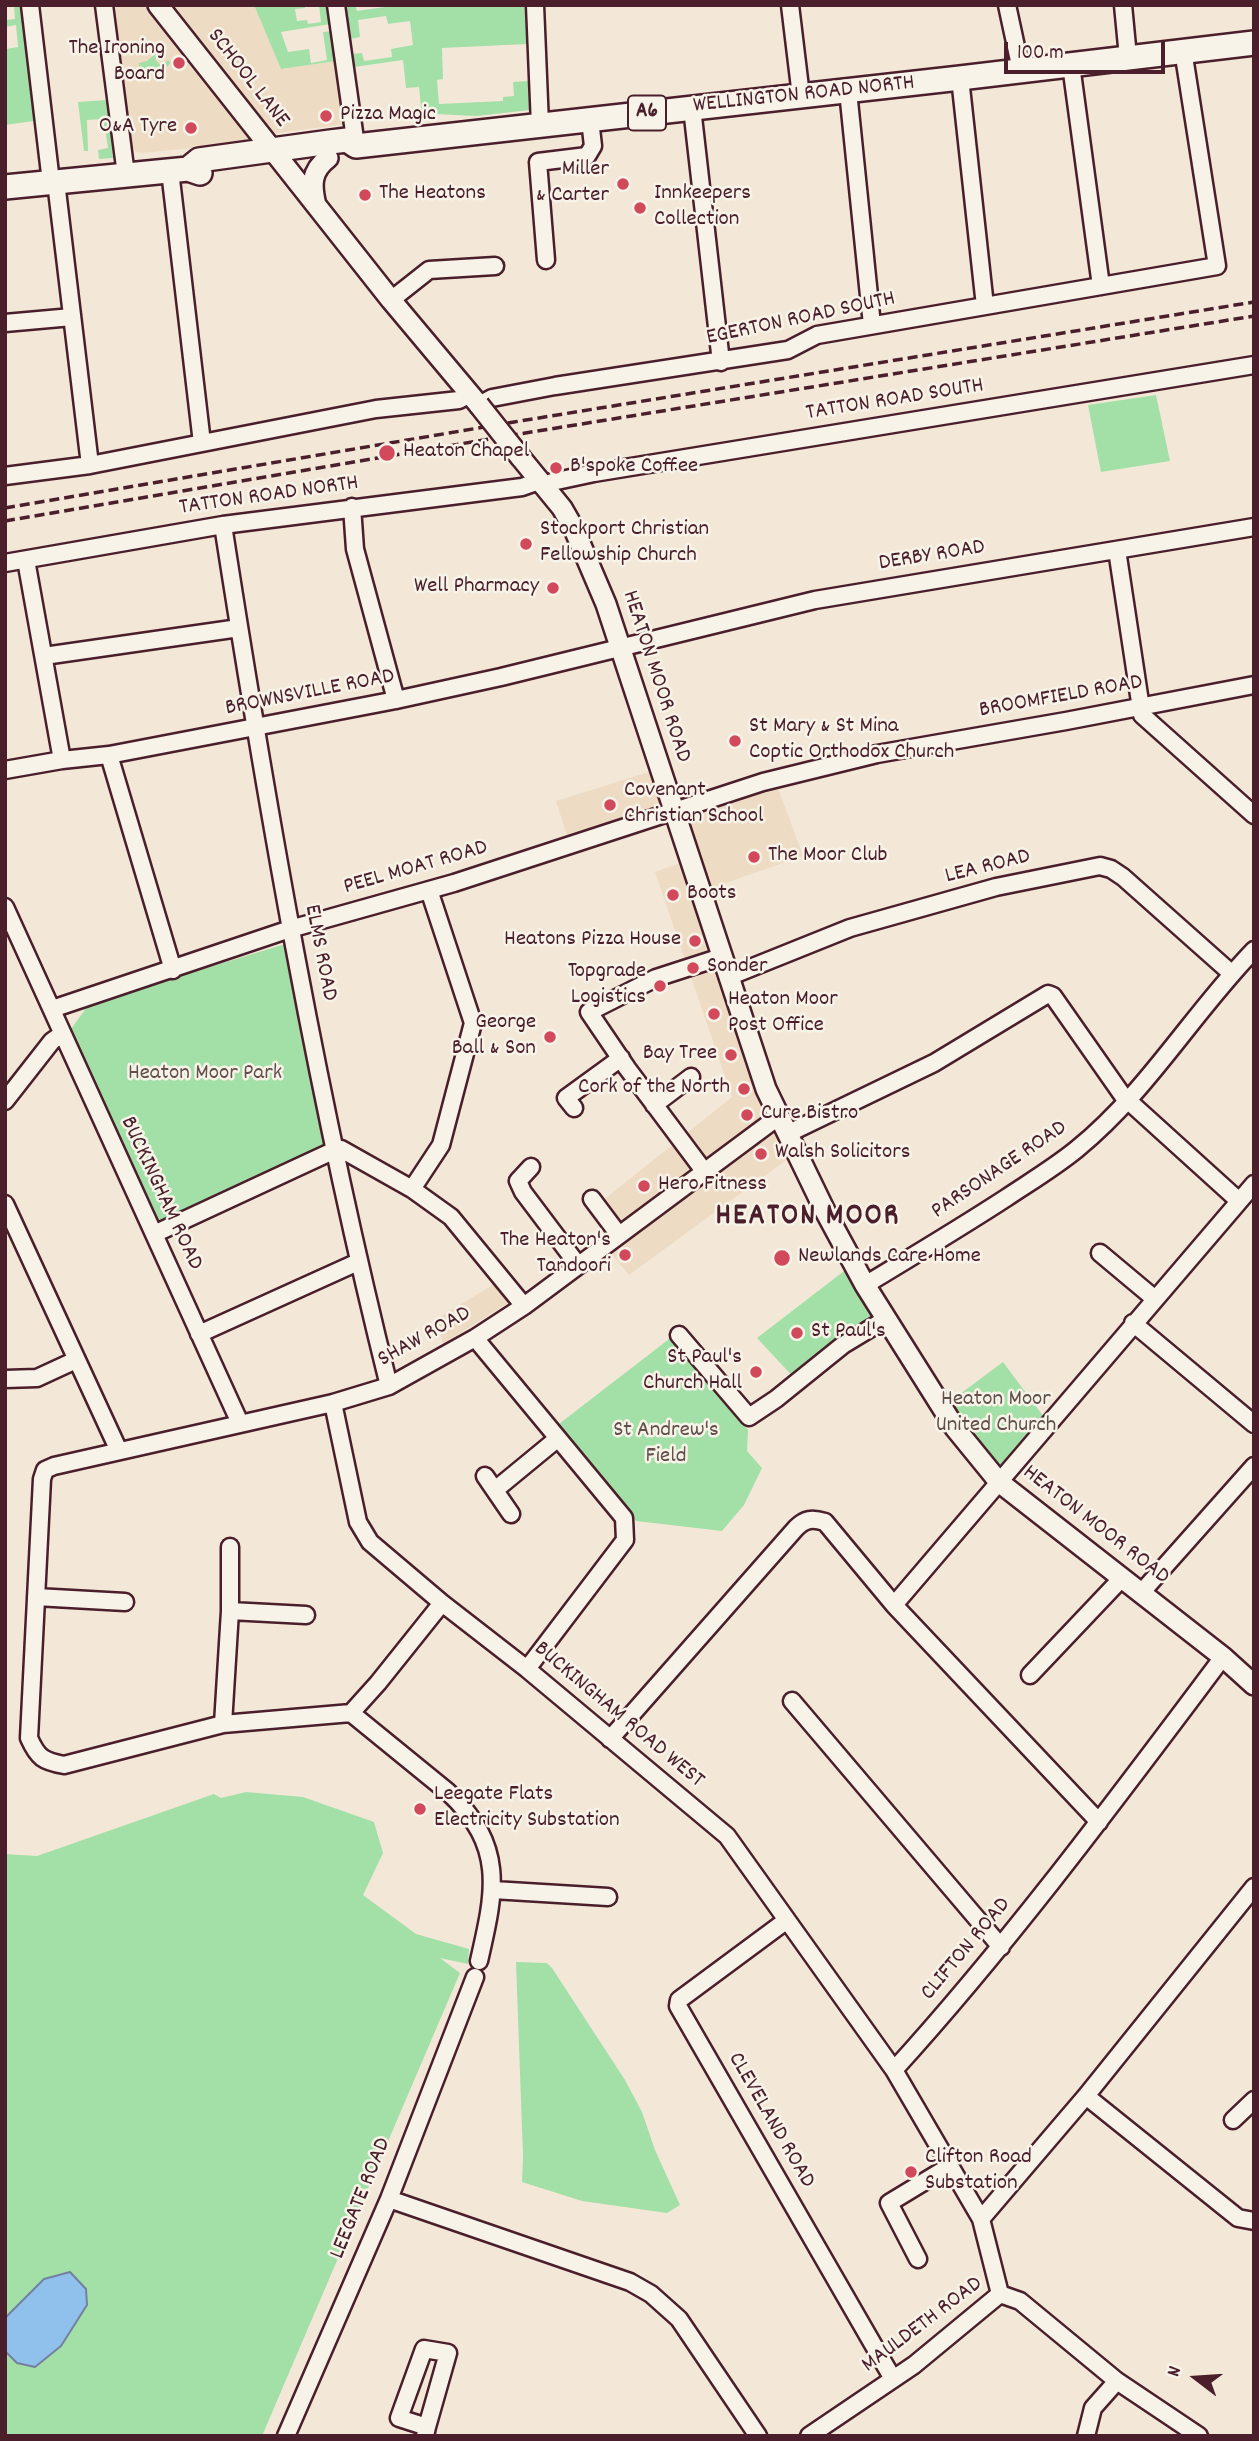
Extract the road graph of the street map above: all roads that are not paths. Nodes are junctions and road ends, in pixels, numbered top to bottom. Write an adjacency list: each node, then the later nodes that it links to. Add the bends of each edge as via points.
1 (30, 5): 25 (street)
2 (104, 5): 24 (street)
3 (158, 5): 21 (main road, SCHOOL LANE)
4 (336, 5): 20 (street)
5 (535, 5): 19 (street)
6 (790, 5): 16 (street)
7 (1007, 5): 13 (street)
8 (1123, 5): 11 (street)
9 (1254, 43): 10 (highway, WELLINGTON ROAD NORTH / A6)
10 (1183, 50): 11 (highway, WELLINGTON ROAD NORTH / A6); 30 (street, EGERTON ROAD SOUTH, via 1217,266)
11 (1128, 57): 12 (highway, WELLINGTON ROAD NORTH / A6)
12 (1071, 65): 13 (highway, WELLINGTON ROAD NORTH / A6); 30 (street)
13 (1021, 70): 14 (highway, WELLINGTON ROAD NORTH / A6)
14 (960, 78): 15 (highway, WELLINGTON ROAD NORTH / A6); 32 (street)
15 (848, 91): 16 (highway, WELLINGTON ROAD NORTH / A6); 35 (street)
16 (801, 96): 17 (highway, WELLINGTON ROAD NORTH / A6)
17 (692, 108): 18 (highway, WELLINGTON ROAD NORTH / A6); 36 (street)
18 (590, 120): 19 (highway, WELLINGTON ROAD NORTH / A6); 28 (street, via 593,146 587,156 538,162)
19 (540, 125): 20 (highway, WELLINGTON ROAD NORTH / A6)
20 (355, 146): 21 (highway, WELLINGTON ROAD NORTH / A6, via 347,140); 22 (highway, WELLINGTON ROAD NORTH / A6, via 349,155)
21 (277, 156): 22 (highway, WELLINGTON ROAD NORTH / A6); 23 (highway, WELLINGTON ROAD NORTH / A6, via 199,160); 27 (main road, HEATON MOOR ROAD)
22 (328, 158): 27 (main road, via 313,176)
23 (179, 170): 24 (highway, WELLINGTON ROAD NORTH / A6); 39 (street)
24 (125, 175): 25 (highway, WELLINGTON ROAD NORTH / A6)
25 (54, 182): 26 (highway, WELLINGTON ROAD NORTH / A6); 33 (street)
26 (5, 187)
27 (316, 205): 31 (main road, HEATON MOOR ROAD)
28 (547, 260)
29 (495, 266): 31 (street, via 429,270)
30 (1101, 286): 32 (street, EGERTON ROAD SOUTH)
31 (391, 300): 38 (main road, HEATON MOOR ROAD)
32 (985, 306): 35 (street, EGERTON ROAD SOUTH)
33 (72, 317): 34 (street); 40 (street)
34 (5, 323)
35 (872, 326): 36 (street, EGERTON ROAD SOUTH, via 817,335 788,350)
36 (721, 362): 38 (street, EGERTON ROAD SOUTH)
37 (1254, 365): 42 (street, TATTON ROAD SOUTH)
38 (474, 400): 39 (street, EGERTON ROAD SOUTH, via 376,409); 42 (main road, HEATON MOOR ROAD, bridge)
39 (202, 443): 40 (street, EGERTON ROAD SOUTH)
40 (90, 465): 41 (street, EGERTON ROAD SOUTH)
41 (5, 475)
42 (542, 484): 43 (street, TATTON ROAD NORTH); 50 (main road, HEATON MOOR ROAD, via 574,529)
43 (352, 507): 44 (street, TATTON ROAD NORTH); 53 (street, via 355,549)
44 (223, 525): 47 (street, TATTON ROAD NORTH); 49 (street, ELMS ROAD)
45 (1254, 527): 46 (street, DERBY ROAD)
46 (1117, 550): 50 (street, DERBY ROAD, via 815,600); 54 (street)
47 (26, 560): 48 (street, TATTON ROAD NORTH); 51 (street)
48 (5, 563)
49 (239, 628): 51 (street); 55 (street, ELMS ROAD)
50 (620, 648): 53 (street, BROWNSVILLE ROAD); 59 (main road, HEATON MOOR ROAD)
51 (44, 656): 57 (street)
52 (1254, 685): 54 (street, BROOMFIELD ROAD)
53 (396, 700): 55 (street, BROWNSVILLE ROAD)
54 (1140, 707): 59 (street, BROOMFIELD ROAD, via 877,754 763,782); 60 (street, via 1142,715)
55 (255, 728): 56 (street, BROWNSVILLE ROAD); 63 (street, ELMS ROAD)
56 (109, 755): 57 (street, BROWNSVILLE ROAD); 66 (street)
57 (62, 760): 58 (street, BROWNSVILLE ROAD)
58 (5, 770)
59 (673, 812): 61 (street, PEEL MOAT ROAD); 65 (main road, HEATON MOOR ROAD)
60 (1254, 815)
61 (429, 890): 63 (street, PEEL MOAT ROAD); 82 (street, via 473,1023 441,1145)
62 (5, 907): 69 (street, BUCKINGHAM ROAD)
63 (290, 929): 66 (street, PEEL MOAT ROAD); 78 (street, ELMS ROAD)
64 (1254, 950): 67 (street, PARSONAGE ROAD)
65 (721, 957): 68 (main road, HEATON MOOR ROAD); 71 (street, via 656,978 589,1012)
66 (173, 970): 69 (street, PEEL MOAT ROAD)
67 (1231, 973): 68 (street, LEA ROAD, via 1123,877 1100,866 996,887 850,928); 73 (street, PARSONAGE ROAD)
68 (728, 977): 77 (main road, HEATON MOOR ROAD)
69 (52, 1009): 70 (street, BUCKINGHAM ROAD)
70 (62, 1034): 74 (street); 86 (street, BUCKINGHAM ROAD)
71 (621, 1058): 75 (street); 76 (street, via 566,1098)
72 (691, 1077): 75 (street)
73 (1128, 1100): 77 (street, SHAW ROAD, via 1048,994 934,1063); 84 (street); 92 (street, PARSONAGE ROAD, via 1049,1169)
74 (5, 1101)
75 (654, 1105): 80 (street)
76 (574, 1108)
77 (782, 1126): 80 (street, SHAW ROAD); 92 (main road, HEATON MOOR ROAD)
78 (335, 1150): 82 (street, via 353,1154); 86 (street); 90 (street, ELMS ROAD)
79 (531, 1167): 91 (street, via 518,1181 523,1192)
80 (704, 1171): 88 (street, SHAW ROAD)
81 (1254, 1184): 84 (street)
82 (412, 1189): 94 (street, via 451,1217)
83 (592, 1199): 88 (street)
84 (1239, 1202): 93 (street)
85 (5, 1204): 87 (street)
86 (154, 1234): 97 (street, BUCKINGHAM ROAD)
87 (11, 1235): 100 (street)
88 (620, 1235): 91 (street, SHAW ROAD)
89 (1100, 1253): 93 (street)
90 (358, 1262): 97 (street); 102 (street, ELMS ROAD)
91 (578, 1265): 94 (street, SHAW ROAD)
92 (865, 1285): 95 (main road, HEATON MOOR ROAD)
93 (1154, 1299): 96 (street)
94 (524, 1306): 99 (street, SHAW ROAD)
95 (886, 1319): 98 (street, via 843,1345 749,1417); 110 (main road, HEATON MOOR ROAD, via 955,1428)
96 (1133, 1323): 105 (street); 110 (street)
97 (199, 1334): 104 (street, BUCKINGHAM ROAD)
98 (679, 1335)
99 (475, 1338): 102 (street, SHAW ROAD); 106 (street)
100 (76, 1360): 101 (street, via 37,1378); 107 (street)
101 (5, 1379)
102 (389, 1386): 103 (street, SHAW ROAD)
103 (333, 1403): 104 (street, SHAW ROAD); 118 (street, BUCKINGHAM ROAD WEST, via 358,1522 370,1542)
104 (240, 1423): 107 (street, SHAW ROAD)
105 (1254, 1424)
106 (557, 1439): 111 (street); 123 (street, via 624,1518 625,1540)
107 (119, 1451): 116 (street, SHAW ROAD, via 45,1471)
108 (1254, 1466): 115 (street)
109 (485, 1476): 111 (street)
110 (999, 1482): 114 (main road, HEATON MOOR ROAD); 119 (street)
111 (495, 1490): 112 (street)
112 (511, 1514)
113 (230, 1547): 120 (street)
114 (1122, 1578): 115 (main road, HEATON MOOR ROAD); 124 (street)
115 (1141, 1592): 122 (main road, HEATON MOOR ROAD)
116 (36, 1597): 117 (street); 128 (street, via 29,1738 47,1761 64,1765 85,1761)
117 (125, 1602)
118 (442, 1603): 123 (street, BUCKINGHAM ROAD WEST); 127 (street)
119 (894, 1605): 129 (street, via 825,1522 803,1521); 130 (street)
120 (230, 1611): 121 (street); 128 (street)
121 (306, 1615)
122 (1223, 1657): 125 (main road, HEATON MOOR ROAD); 130 (street, CLIFTON ROAD)
123 (527, 1669): 129 (street, BUCKINGHAM ROAD WEST)
124 (1030, 1675)
125 (1254, 1685)
126 (792, 1701): 135 (street)
127 (351, 1713): 128 (street); 132 (street, LEEGATE ROAD, via 462,1804 485,1842)
128 (223, 1724)
129 (610, 1739): 134 (street, BUCKINGHAM ROAD WEST, via 727,1836)
130 (1099, 1822): 135 (street, CLIFTON ROAD)
131 (1254, 1887): 137 (street)
132 (493, 1890): 133 (street); 141 (street, LEEGATE ROAD, via 477,1969)
133 (608, 1897)
134 (788, 1920): 136 (street, BUCKINGHAM ROAD WEST); 146 (street, CLEVELAND ROAD, via 679,2000 678,2006)
135 (1001, 1947): 136 (street, CLIFTON ROAD)
136 (894, 2070): 140 (street)
137 (1086, 2096): 142 (street); 143 (street, via 1238,2218)
138 (1254, 2100): 139 (street)
139 (1233, 2120)
140 (950, 2166): 142 (street); 144 (street, via 889,2203)
141 (389, 2199): 149 (street, LEEGATE ROAD); 150 (street, via 630,2282 651,2294 679,2319)
142 (981, 2219): 145 (street)
143 (1254, 2221)
144 (918, 2259)
145 (1000, 2294): 146 (street, MAULDETH ROAD); 147 (street, MAULDETH ROAD, via 1020,2301)
146 (893, 2379): 151 (street, MAULDETH ROAD)
147 (1117, 2381): 152 (street, via 1093,2408); 153 (street, MAULDETH ROAD)
148 (426, 2431): 148 (street, via 447,2353 424,2349 399,2418)
149 (286, 2436)
150 (758, 2436)
151 (809, 2436)
152 (1086, 2436)
153 (1199, 2436)

